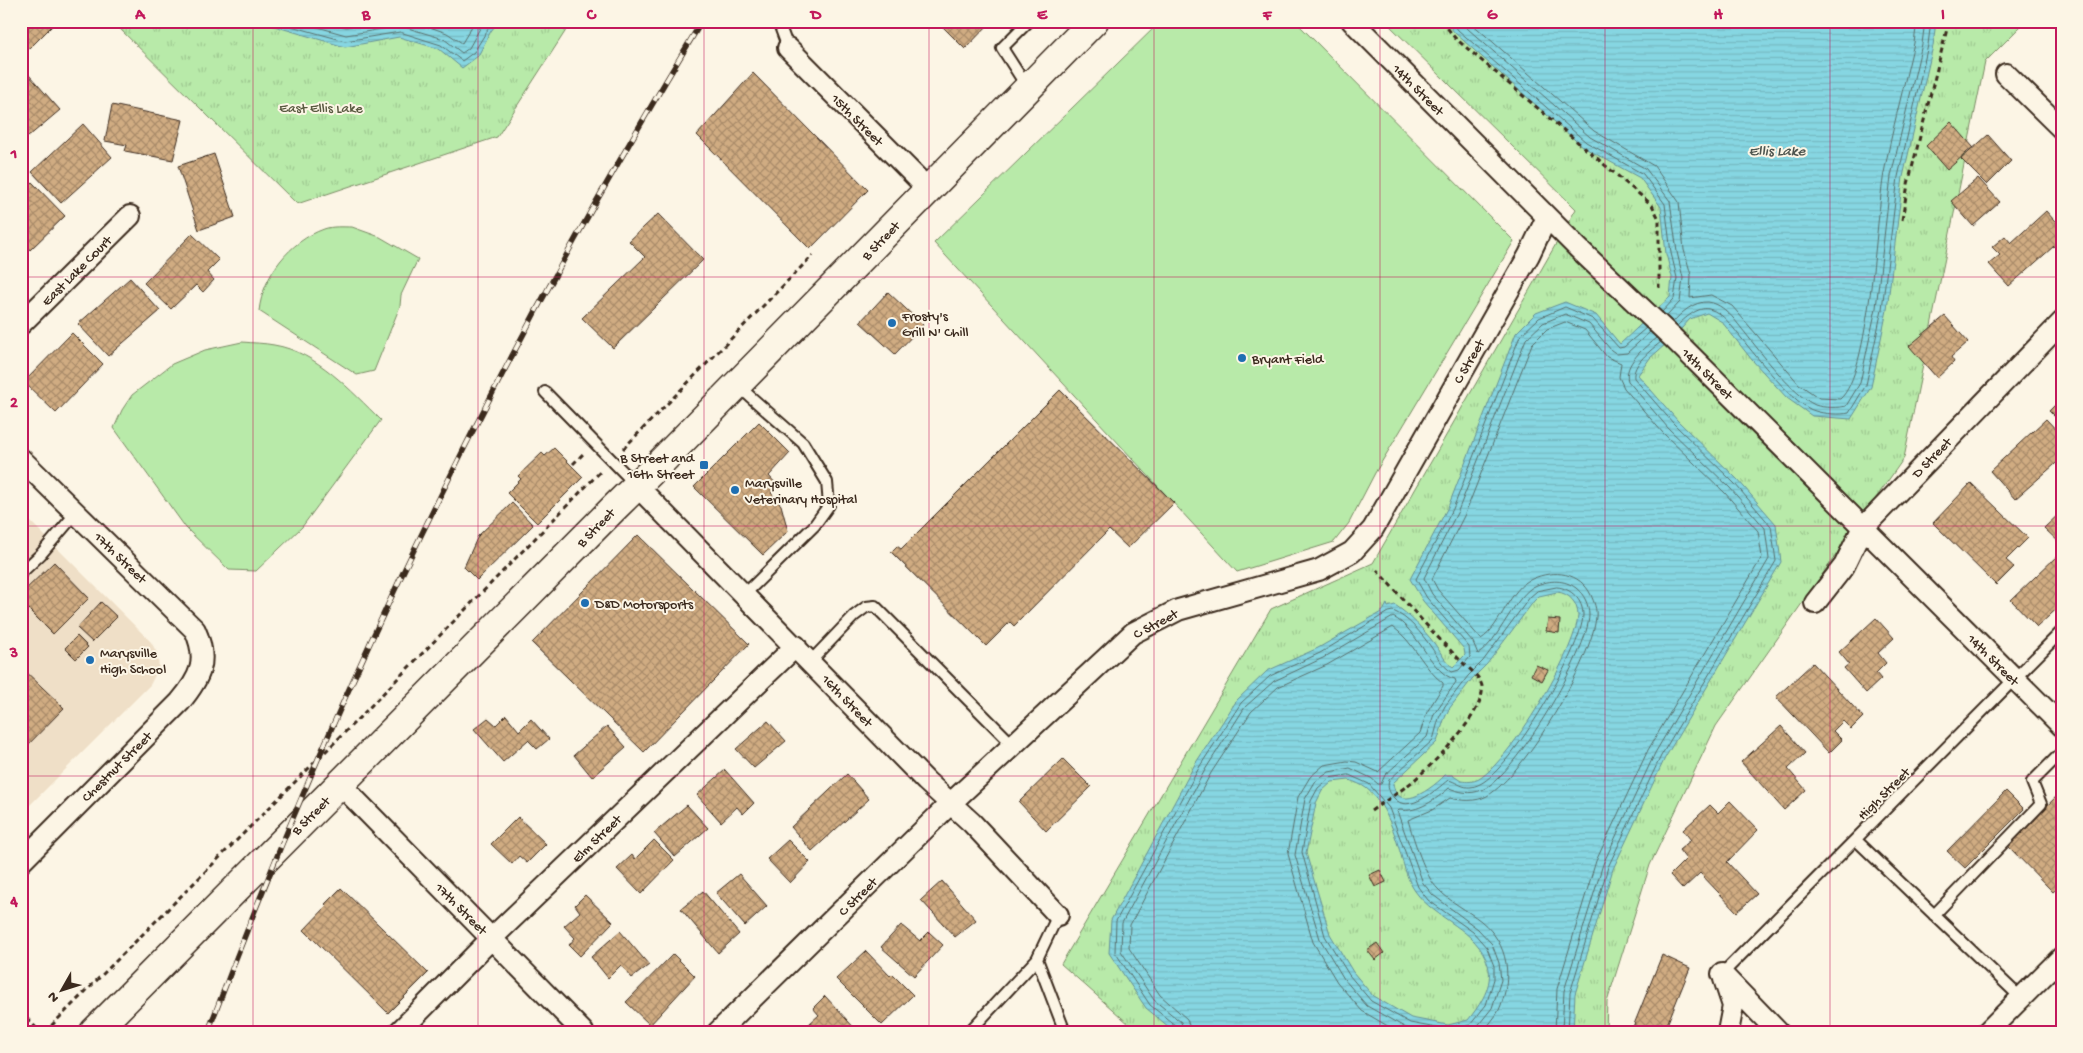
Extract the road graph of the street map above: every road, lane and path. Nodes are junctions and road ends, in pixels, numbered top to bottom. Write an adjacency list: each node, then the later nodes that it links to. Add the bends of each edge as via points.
1 (778, 21): 7 (lane)
2 (1029, 21): 9 (lane, via 1002,48)
3 (1094, 21): 9 (highway, B Street)
4 (1352, 21): 13 (street, 14th Street)
5 (1442, 21): 16 (path, via 1455,38 1652,205 1658,220)
6 (1949, 21): 14 (path)
7 (788, 48): 11 (street, 15th Street)
8 (2006, 74): 10 (street)
9 (1028, 89): 11 (highway, B Street)
10 (2062, 130)
11 (929, 190): 19 (highway, B Street)
12 (130, 216): 18 (street, East Lake Court)
13 (1547, 217): 27 (street, 14th Street, via 1673,338); 38 (street, C Street, via 1373,529 1352,552 1319,570 1178,610 1133,633)
14 (1902, 220)
15 (813, 255): 23 (path)
16 (1659, 288)
17 (2062, 322): 27 (street, D Street)
18 (21, 324)
19 (737, 385): 25 (highway, B Street); 30 (lane, via 802,443 826,482 829,505 814,526)
20 (545, 392): 23 (lane)
21 (586, 451): 24 (path)
22 (21, 459): 26 (street, 17th Street)
23 (612, 460): 25 (lane); 54 (path)
24 (573, 464)
25 (637, 486): 30 (street, 16th Street); 40 (highway, B Street)
26 (76, 513): 29 (lane); 35 (street, 17th Street, via 195,630 201,644)
27 (1862, 529): 31 (street, D Street, via 1844,566); 36 (street, 14th Street)
28 (1375, 568): 42 (path, via 1478,678 1483,695 1476,710 1444,752 1422,774)
29 (21, 573)
30 (744, 595): 33 (street, 16th Street)
31 (1815, 603)
32 (2062, 631): 36 (lane, High Street)
33 (796, 646): 34 (street, 16th Street); 47 (street, Elm Street)
34 (810, 662): 38 (lane, via 854,616 866,606 875,606); 41 (street, 16th Street)
35 (202, 664): 44 (street, Chestnut Street, via 195,684 180,702)
36 (2015, 680): 37 (street, 14th Street); 43 (lane, High Street)
37 (2062, 726)
38 (1013, 745): 41 (street, C Street)
39 (2062, 752): 46 (lane, via 2032,782 2041,804)
40 (340, 784): 47 (street, 17th Street); 55 (highway, B Street)
41 (951, 803): 45 (street, 16th Street); 58 (street, C Street)
42 (1371, 811)
43 (1856, 840): 46 (lane); 50 (lane, High Street)
44 (21, 862)
45 (1058, 915): 49 (lane)
46 (1934, 915): 51 (lane)
47 (492, 938): 56 (street, Elm Street); 57 (street, 17th Street)
48 (2062, 957): 51 (street)
49 (1037, 959): 59 (lane); 60 (lane)
50 (1722, 974): 61 (street, via 1733,1006); 62 (street)
51 (2021, 998): 63 (street)
52 (21, 1012): 53 (path)
53 (40, 1032)
54 (45, 1032)
55 (94, 1032)
56 (400, 1032)
57 (583, 1032)
58 (718, 1032)
59 (969, 1032)
60 (1065, 1032)
61 (1728, 1032)
62 (1778, 1032)
63 (1986, 1032)

